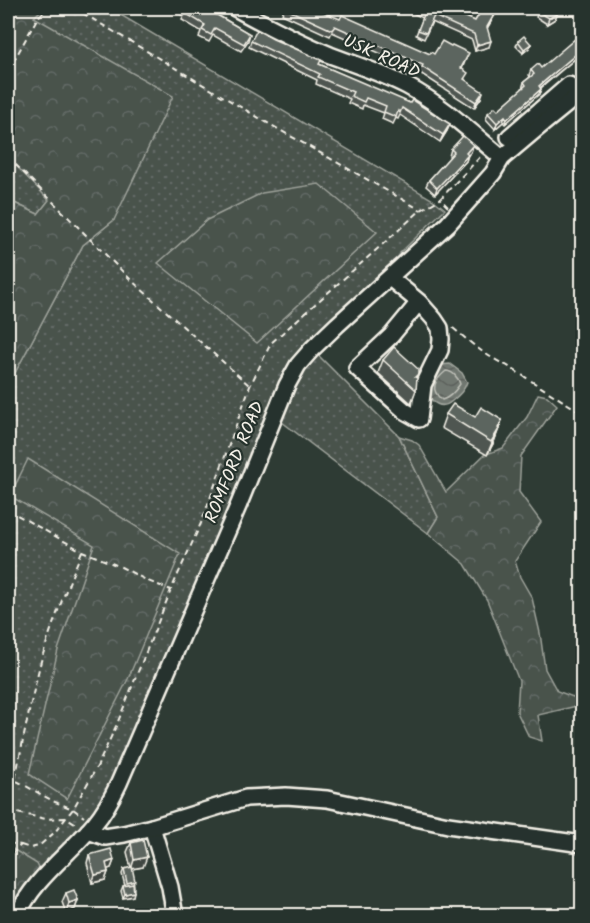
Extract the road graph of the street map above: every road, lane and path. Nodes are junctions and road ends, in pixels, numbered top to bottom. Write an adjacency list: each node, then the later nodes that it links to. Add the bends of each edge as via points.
1 (48, 8): 4 (path, via 38,17)
2 (74, 8): 15 (path)
3 (238, 8): 8 (street, USK ROAD, via 306,44 408,87 451,114)
4 (8, 71)
5 (576, 88): 6 (street, ROMFORD ROAD)
6 (530, 127): 7 (street); 10 (street, ROMFORD ROAD)
7 (509, 137)
8 (490, 146): 10 (street, USK ROAD); 13 (path)
9 (8, 157): 11 (path)
10 (502, 158): 16 (street, ROMFORD ROAD, via 448,224)
11 (15, 165): 12 (path); 19 (path, via 132,281)
12 (8, 187)
13 (440, 199): 14 (path); 15 (path)
14 (450, 209)
15 (421, 210): 19 (path, via 271,343)
16 (390, 278): 17 (street); 28 (street, ROMFORD ROAD, via 312,349 286,385 119,783)
17 (419, 302): 18 (street); 18 (street, via 357,368 419,419 423,385 440,350 440,328)
18 (434, 319): 20 (path, via 445,322 493,359)
19 (250, 386): 23 (path, via 202,521)
20 (582, 413)
21 (8, 510): 22 (path)
22 (81, 551): 23 (path); 24 (path, via 42,661 15,780)
23 (171, 590): 24 (path, via 117,724)
24 (73, 809): 26 (path)
25 (8, 811): 26 (path, via 46,819)
26 (67, 818): 28 (path); 31 (path, via 39,846)
27 (152, 827): 28 (street, via 105,837); 30 (street, via 246,798 286,796 327,799 448,825); 34 (street)
28 (88, 831): 33 (street, ROMFORD ROAD, via 43,877)
29 (8, 843): 31 (path)
30 (582, 844)
31 (21, 845): 32 (path)
32 (8, 857)
33 (16, 915)
34 (175, 915)

